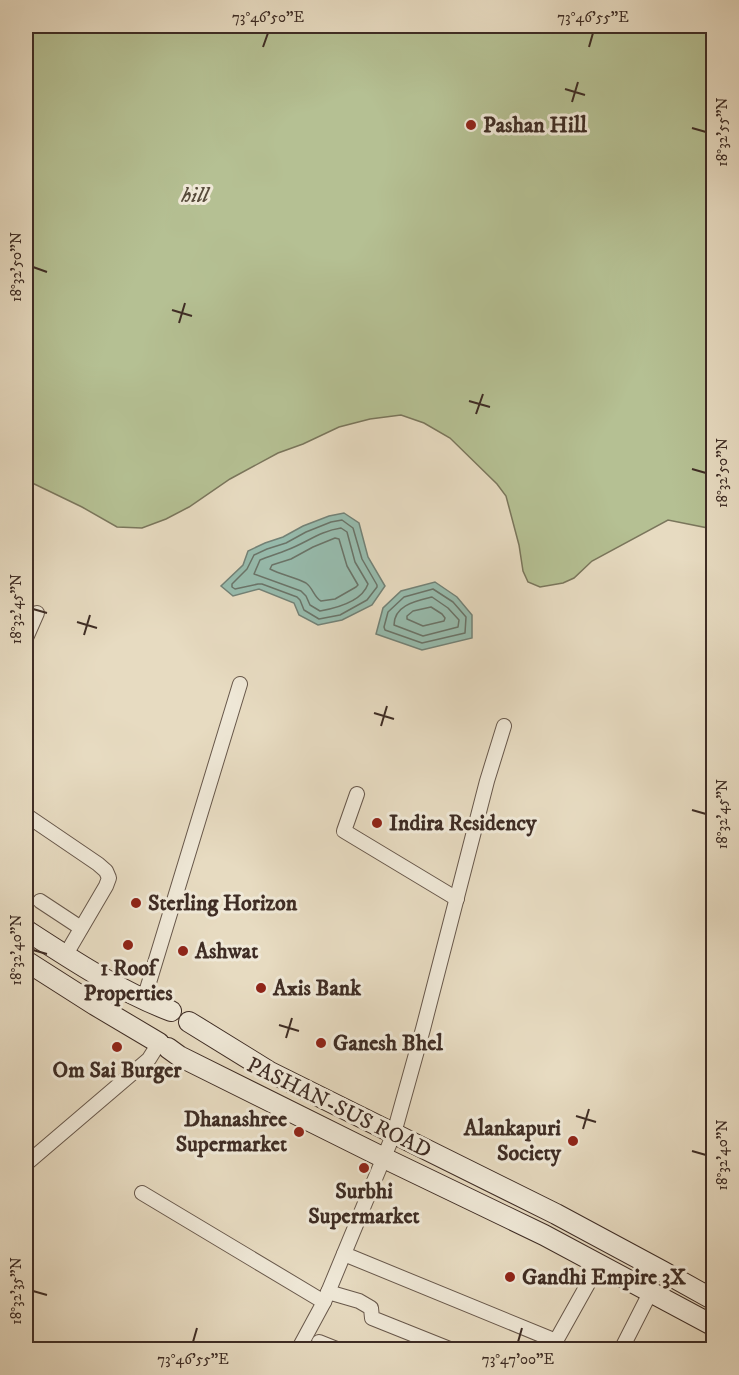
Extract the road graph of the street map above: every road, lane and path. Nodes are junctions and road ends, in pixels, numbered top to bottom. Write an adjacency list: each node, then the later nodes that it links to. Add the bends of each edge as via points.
1 (37, 614): 2 (street)
2 (26, 638)
3 (240, 684): 13 (street)
4 (504, 726): 7 (street)
5 (357, 794): 7 (street, via 344,831)
6 (26, 815): 9 (street, via 106,871 106,886)
7 (457, 899): 17 (street)
8 (40, 901): 9 (street)
9 (81, 928): 11 (street)
10 (26, 930): 11 (main road)
11 (65, 956): 13 (main road)
12 (26, 961): 16 (main road, PASHAN-SUS ROAD)
13 (144, 999): 14 (main road)
14 (171, 1011): 15 (main road); 16 (main road, via 162,1013 153,1028)
15 (189, 1022): 16 (main road, via 189,1038 184,1044); 17 (main road, PASHAN-SUS ROAD, via 270,1072)
16 (158, 1050): 18 (main road, PASHAN-SUS ROAD, via 179,1056); 19 (street)
17 (394, 1133): 18 (street); 25 (main road, PASHAN-SUS ROAD, via 556,1214)
18 (384, 1158): 21 (street); 22 (main road, PASHAN-SUS ROAD)
19 (26, 1164)
20 (142, 1193): 24 (street)
21 (344, 1254): 24 (street); 28 (street)
22 (599, 1264): 23 (main road, PASHAN-SUS ROAD); 28 (street)
23 (651, 1292): 26 (main road, PASHAN-SUS ROAD); 32 (street)
24 (326, 1297): 29 (street); 31 (street, via 359,1301 371,1308 372,1318)
25 (714, 1300)
26 (714, 1326)
27 (319, 1342): 30 (street)
28 (553, 1345)
29 (298, 1350)
30 (339, 1350)
31 (452, 1350)
32 (621, 1350)

